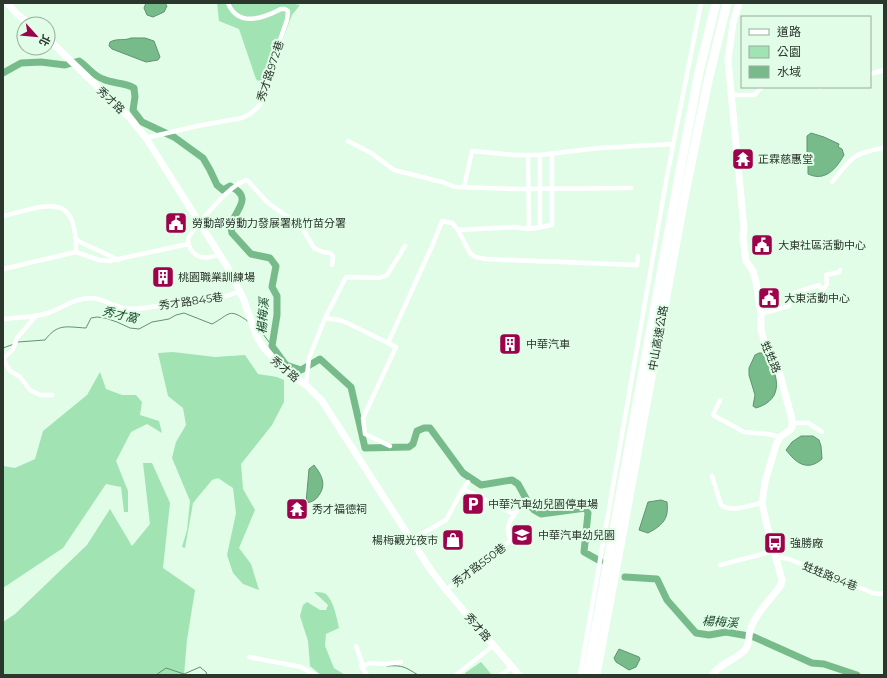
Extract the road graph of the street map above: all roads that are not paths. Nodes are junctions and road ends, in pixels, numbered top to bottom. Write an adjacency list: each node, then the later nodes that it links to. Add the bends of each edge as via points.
1 (7, 3): 7 (main road)
2 (228, 3): 13 (street, 秀才路972巷, via 237,14 249,19 258,19 281,9 288,11 263,100 250,114 242,118)
3 (701, 3): 15 (street)
4 (716, 3): 77 (highway, 中山高速公路, via 678,176)
5 (727, 3): 78 (highway, 中山高速公路, via 686,188)
6 (739, 3): 12 (main road, 甡甡路, via 733,23 728,60)
7 (19, 16)
8 (56, 47): 13 (main road, 秀才路, via 128,116)
9 (884, 70): 10 (street)
10 (871, 74)
11 (761, 88): 12 (street, via 754,95)
12 (730, 95): 42 (main road, 甡甡路, via 746,261 753,271)
13 (146, 138): 27 (main road, 秀才路)
14 (348, 141): 21 (street, via 371,153 394,170 455,187)
15 (674, 144): 17 (street); 76 (street)
16 (884, 148): 20 (street, via 866,151 852,158)
17 (552, 153): 19 (street); 23 (street)
18 (528, 155): 19 (street); 21 (street, via 472,150); 25 (street)
19 (540, 155): 22 (street)
20 (832, 182)
21 (464, 187): 25 (street)
22 (541, 188): 23 (street); 25 (street); 28 (street)
23 (552, 188): 24 (street); 28 (street, via 552,225)
24 (631, 188)
25 (528, 189): 29 (street)
26 (3, 216): 31 (street, via 50,205 61,207 73,221)
27 (200, 224): 32 (street, via 190,234); 35 (main road, 秀才路); 38 (street, via 228,192 246,180 268,203 301,226 313,246 330,253 333,256)
28 (540, 227): 29 (street)
29 (529, 228): 30 (street)
30 (458, 230): 36 (street, via 470,253 486,259 637,265); 46 (street, via 452,223 442,221)
31 (76, 239): 34 (street); 37 (street)
32 (188, 244): 35 (street, via 193,253 204,258); 37 (street)
33 (405, 246): 44 (street, via 387,275 379,278 346,277)
34 (76, 252): 37 (street, via 99,260); 39 (street)
35 (219, 255): 41 (main road, 秀才路)
36 (638, 256)
37 (119, 260)
38 (332, 264)
39 (3, 269)
40 (840, 270): 42 (street, via 826,275 827,284 822,291 819,286 796,291 791,294 789,306)
41 (240, 291): 43 (street, 秀才路845巷, via 223,298 135,308 124,308 91,298 76,300); 47 (main road, 秀才路, via 263,347 284,370)
42 (761, 314): 50 (main road, 甡甡路, via 765,345 777,364)
43 (36, 317): 45 (street, 秀才路845巷); 48 (street, via 3,359 10,371 20,377 30,390 40,396)
44 (325, 318): 46 (street, via 345,322); 47 (street, via 309,358)
45 (3, 319)
46 (388, 343): 53 (street, via 396,346 363,418 365,434)
47 (306, 385): 60 (main road, 秀才路, via 325,406)
48 (52, 395)
49 (720, 400): 52 (street, via 713,415 744,432)
50 (792, 423): 51 (street, via 808,424); 52 (main road, via 790,430)
51 (822, 432)
52 (780, 438): 58 (main road, via 765,482)
53 (390, 446)
54 (712, 476): 58 (street, via 721,505 724,507 730,509)
55 (468, 482): 56 (street)
56 (463, 489): 59 (street); 60 (street, via 446,520)
57 (527, 500): 59 (street)
58 (762, 503): 61 (main road)
59 (514, 514): 63 (street, 秀才路550巷, via 507,529 512,541)
60 (411, 540): 63 (main road, 秀才路)
61 (775, 554): 62 (street); 64 (street, 甡甡路94巷, via 873,593); 79 (main road, via 781,585 754,621 745,650 715,670)
62 (720, 565)
63 (446, 590): 65 (main road, 秀才路)
64 (884, 592)
65 (494, 645): 69 (main road, 秀才路); 73 (street)
66 (356, 646): 70 (street)
67 (249, 656): 71 (street, via 301,667)
68 (401, 662): 70 (street, via 370,663)
69 (512, 666): 74 (street); 75 (main road, 秀才路)
70 (362, 668): 72 (street)
71 (315, 675)
72 (367, 675)
73 (456, 675)
74 (501, 675)
75 (519, 675)
76 (580, 675)
77 (587, 675)
78 (596, 675)
79 (713, 675)

